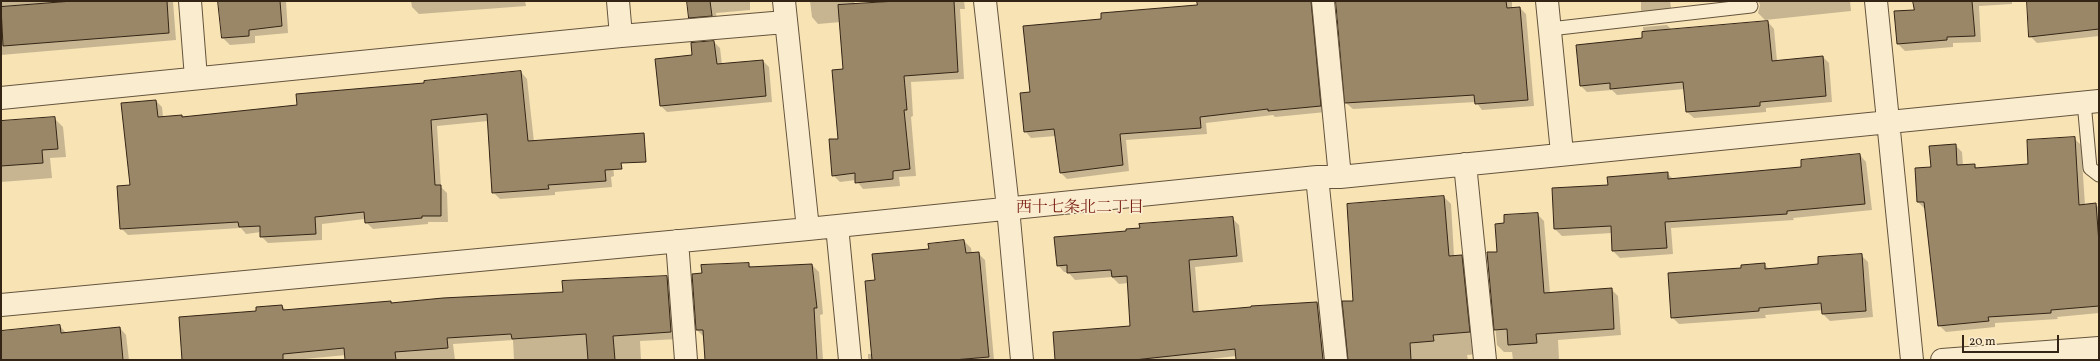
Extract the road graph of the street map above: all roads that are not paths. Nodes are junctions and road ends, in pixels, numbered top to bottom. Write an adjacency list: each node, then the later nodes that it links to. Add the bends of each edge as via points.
1 (190, 1): 11 (street)
2 (618, 1): 10 (street)
3 (985, 1): 20 (street)
4 (1323, 1): 19 (street)
5 (1547, 1): 9 (street)
6 (1876, 1): 14 (street)
7 (1751, 6): 9 (lane)
8 (784, 12): 10 (street); 22 (street)
9 (1550, 29): 15 (street)
10 (621, 36): 11 (street)
11 (196, 78): 12 (street)
12 (1, 98)
13 (2091, 102): 14 (street); 17 (lane, via 2090,168)
14 (1887, 121): 15 (street); 31 (street)
15 (1562, 154): 16 (street)
16 (1465, 164): 19 (street); 30 (street)
17 (2099, 175)
18 (1317, 177): 19 (street); 20 (street); 29 (street)
19 (1340, 177)
20 (1008, 208): 21 (street); 28 (street)
21 (837, 226): 22 (street); 27 (street)
22 (808, 229): 23 (street)
23 (677, 241): 24 (street); 26 (street)
24 (1, 305)
25 (2099, 348): 32 (street)
26 (686, 360)
27 (850, 360)
28 (1022, 360)
29 (1336, 360)
30 (1484, 360)
31 (1912, 360)
32 (1942, 360)

